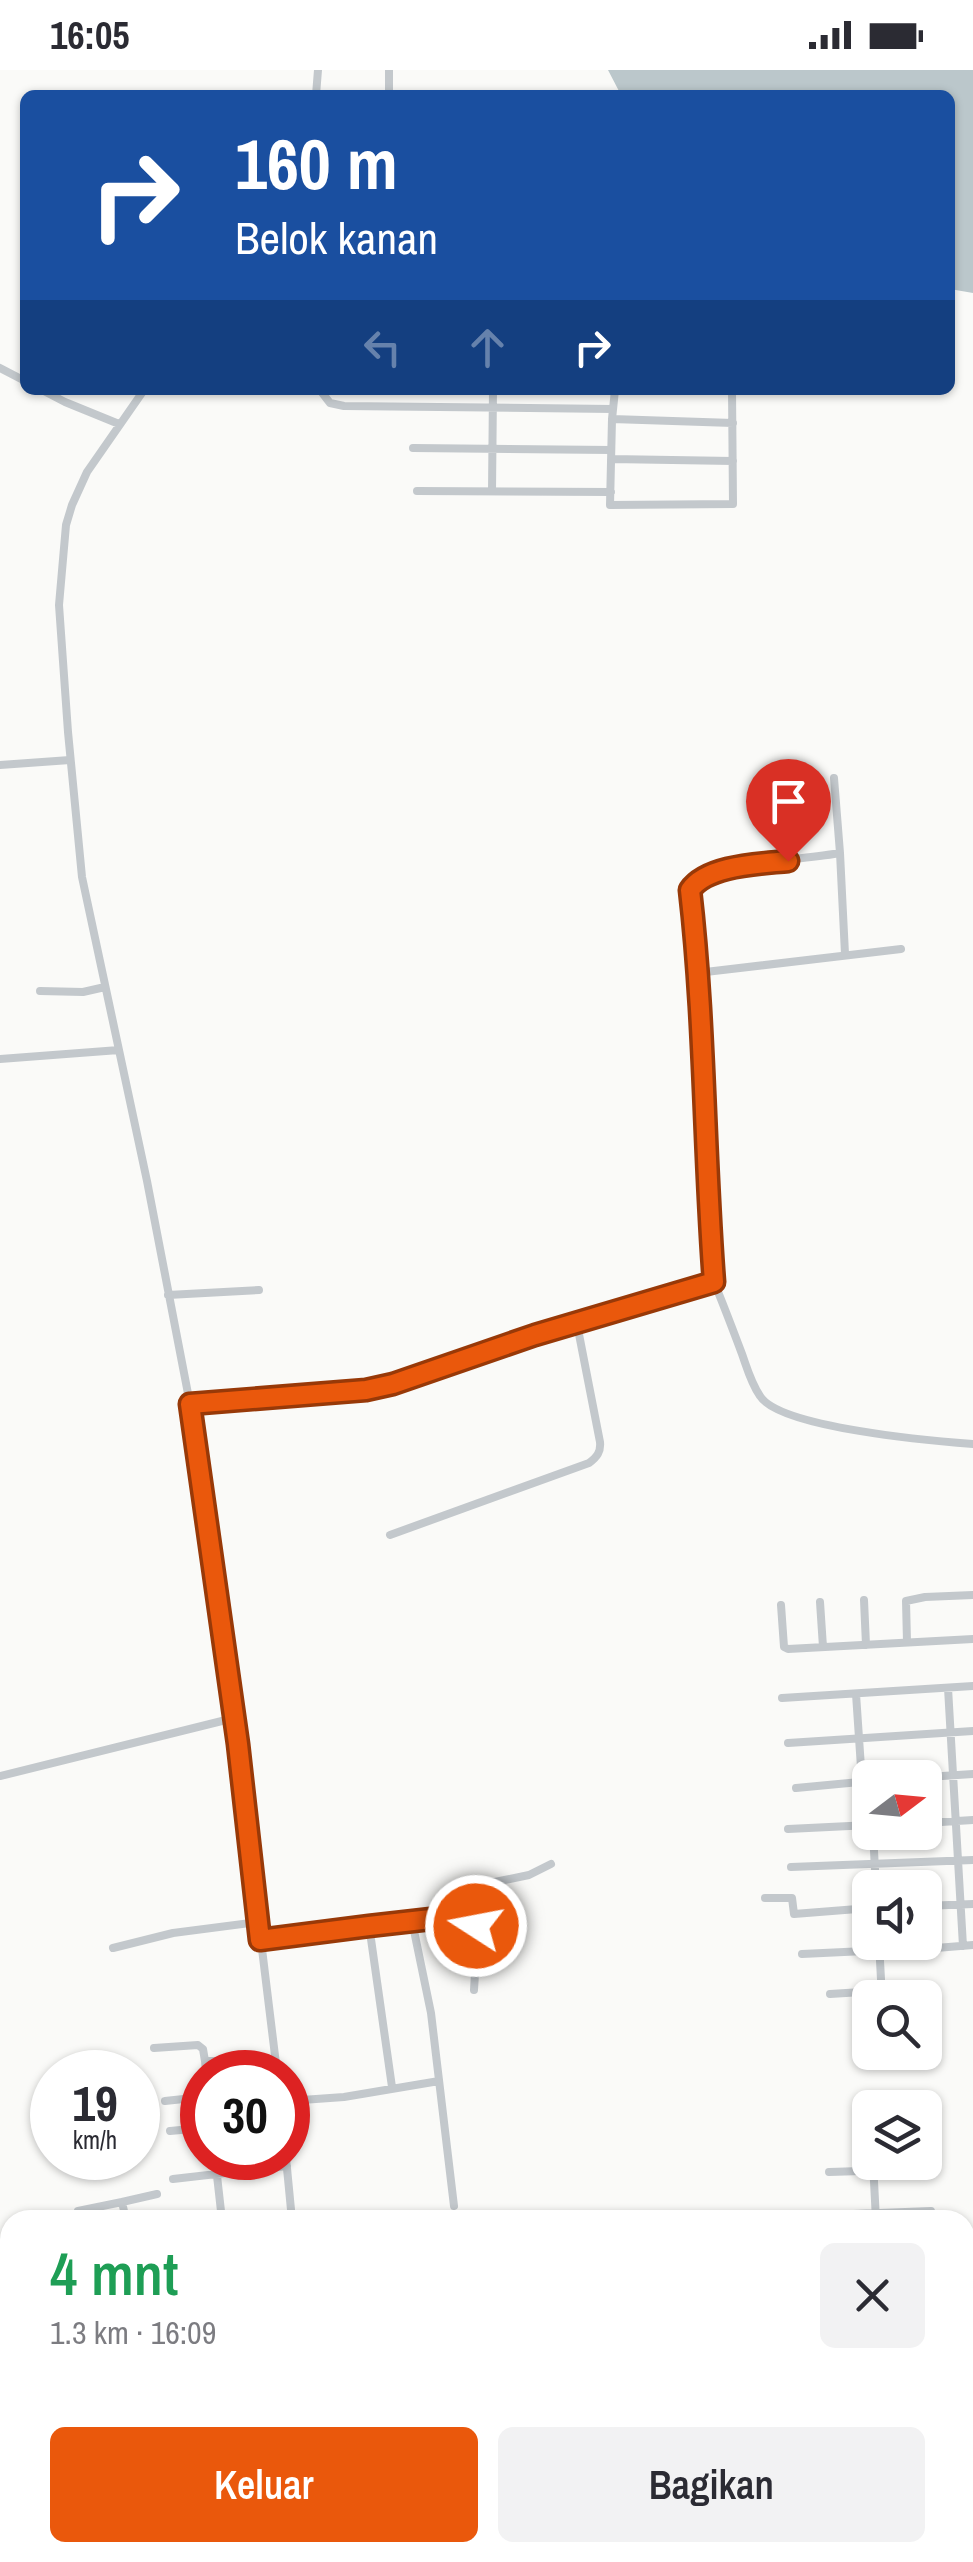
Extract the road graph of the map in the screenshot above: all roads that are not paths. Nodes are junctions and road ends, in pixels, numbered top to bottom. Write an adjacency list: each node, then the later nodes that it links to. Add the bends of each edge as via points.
1 (51, 395): 10 (street)
2 (140, 395): 10 (street)
3 (324, 395): 7 (street, via 335,405)
4 (493, 395): 7 (street)
5 (614, 395): 8 (street)
6 (732, 395): 9 (street)
7 (493, 408): 8 (street); 12 (street)
8 (612, 414): 9 (street); 13 (street)
9 (733, 423): 14 (street)
10 (118, 424): 18 (street, via 66,525 59,605)
11 (414, 448): 12 (street)
12 (492, 449): 13 (street); 16 (street)
13 (612, 454): 14 (street); 17 (street)
14 (733, 461): 17 (street, via 733,504 610,505)
15 (417, 491): 16 (street)
16 (492, 491): 17 (street)
17 (611, 492)
18 (70, 760): 19 (street); 25 (street, via 82,877)
19 (0, 765)
20 (834, 778): 21 (street)
21 (840, 854): 23 (street); 24 (street, via 698,879 690,890)
22 (901, 950): 23 (street)
23 (845, 954): 24 (street)
24 (697, 973): 29 (street)
25 (105, 987): 26 (street); 27 (street)
26 (40, 992)
27 (119, 1050): 28 (street); 31 (street)
28 (0, 1059)
29 (714, 1282): 32 (street); 34 (street, via 768,1406 810,1420)
30 (259, 1290): 31 (street)
31 (168, 1295): 33 (street)
32 (577, 1324): 33 (street, via 366,1390); 35 (street, via 600,1442 597,1456)
33 (190, 1404): 48 (street)
34 (973, 1444)
35 (390, 1534)
36 (973, 1595): 41 (street, via 906,1601)
37 (864, 1600): 42 (street)
38 (820, 1602): 43 (street)
39 (782, 1605): 43 (street, via 784,1647)
40 (973, 1639): 41 (street)
41 (906, 1642): 42 (street)
42 (866, 1645): 43 (street)
43 (824, 1647)
44 (973, 1686): 45 (street)
45 (948, 1688): 46 (street); 50 (street)
46 (856, 1694): 47 (street); 51 (street)
47 (782, 1698)
48 (234, 1718): 56 (street); 79 (street)
49 (973, 1731): 50 (street)
50 (950, 1732): 51 (street); 55 (street)
51 (859, 1738): 52 (street); 53 (street)
52 (788, 1743)
53 (862, 1760)
54 (973, 1774): 55 (street)
55 (952, 1775): 57 (street); 62 (street)
56 (0, 1776)
57 (942, 1776)
58 (852, 1783): 59 (street)
59 (796, 1788)
60 (973, 1820): 62 (street)
61 (942, 1822): 62 (street)
62 (956, 1822): 66 (street)
63 (852, 1826): 64 (street)
64 (788, 1829)
65 (874, 1850): 68 (street)
66 (958, 1860): 67 (street); 68 (street); 74 (street)
67 (973, 1860)
68 (875, 1862): 70 (street); 71 (street)
69 (551, 1864): 77 (street, via 480,1886)
70 (791, 1866)
71 (875, 1870)
72 (764, 1898): 76 (street, via 792,1898 794,1914)
73 (973, 1904): 74 (street)
74 (960, 1905): 75 (street); 82 (street)
75 (942, 1906)
76 (852, 1909)
77 (475, 1914): 78 (street); 87 (street)
78 (412, 1921): 80 (street); 93 (street)
79 (258, 1922): 81 (street); 84 (street)
80 (369, 1926): 81 (street); 94 (street)
81 (260, 1940): 92 (street)
82 (968, 1946): 83 (street)
83 (942, 1947)
84 (113, 1948)
85 (852, 1949): 86 (street)
86 (802, 1954)
87 (474, 1990)
88 (830, 1994): 89 (street)
89 (852, 1994)
90 (154, 2048): 91 (street)
91 (203, 2050)
92 (275, 2050)
93 (439, 2081): 94 (street); 109 (street)
94 (392, 2087): 96 (street)
95 (180, 2099): 97 (street)
96 (310, 2099)
97 (165, 2100)
98 (180, 2131): 99 (street)
99 (170, 2132)
100 (852, 2169): 101 (street)
101 (828, 2172)
102 (180, 2178): 103 (street)
103 (173, 2179)
104 (218, 2180): 112 (street)
105 (288, 2180): 113 (street)
106 (874, 2180): 114 (street)
107 (157, 2194): 108 (street)
108 (122, 2202): 110 (street); 111 (street)
109 (454, 2206)
110 (83, 2210)
111 (124, 2210)
112 (221, 2210)
113 (291, 2210)
114 (876, 2210)

